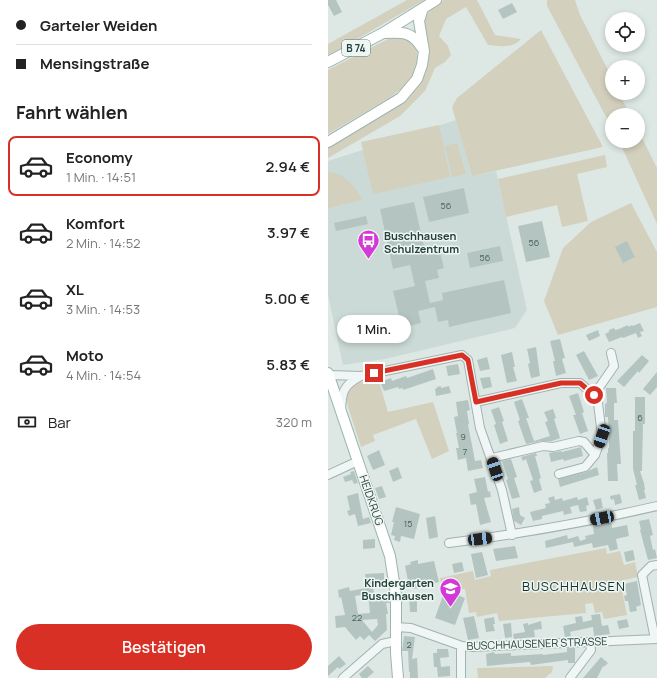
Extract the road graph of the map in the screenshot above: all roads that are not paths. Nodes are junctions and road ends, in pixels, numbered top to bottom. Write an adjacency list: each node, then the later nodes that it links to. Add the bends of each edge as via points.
1 (436, 0): 2 (main road, B 74)
2 (423, 8): 3 (main road, B 74); 4 (main road, via 420,21)
3 (383, 33): 4 (main road, via 407,33); 5 (main road, B 74)
4 (424, 51): 6 (main road, via 417,79 401,98)
5 (328, 62)
6 (328, 142)
7 (611, 353): 10 (street, via 614,366)
8 (328, 374): 9 (street); 12 (main road, HEIDKRUG)
9 (361, 376): 11 (street, via 462,355 468,360); 12 (street, via 347,385 342,394)
10 (594, 395): 11 (street, via 580,383 561,383); 13 (street, via 598,403 602,436)
11 (476, 402): 14 (street, via 480,428)
12 (341, 411): 15 (main road, HEIDKRUG)
13 (596, 454): 14 (street, via 584,442 579,441); 16 (street, via 584,468)
14 (492, 458): 19 (street)
15 (358, 461): 17 (street); 22 (main road, HEIDKRUG, via 390,556 396,595)
16 (559, 474)
17 (328, 475)
18 (657, 506): 19 (street)
19 (512, 535): 20 (street)
20 (449, 543)
21 (657, 565): 23 (street, via 651,566 642,575)
22 (396, 633): 25 (street, BUSCHHAUSENER STRASSE, via 411,628); 26 (street); 27 (main road, HEIDKRUG)
23 (656, 639): 24 (street, BUSCHHAUSENER STRASSE)
24 (590, 642): 25 (street, BUSCHHAUSENER STRASSE, via 471,648); 29 (street, via 591,650)
25 (462, 646): 28 (street)
26 (343, 678)
27 (398, 678)
28 (461, 678)
29 (570, 678)

